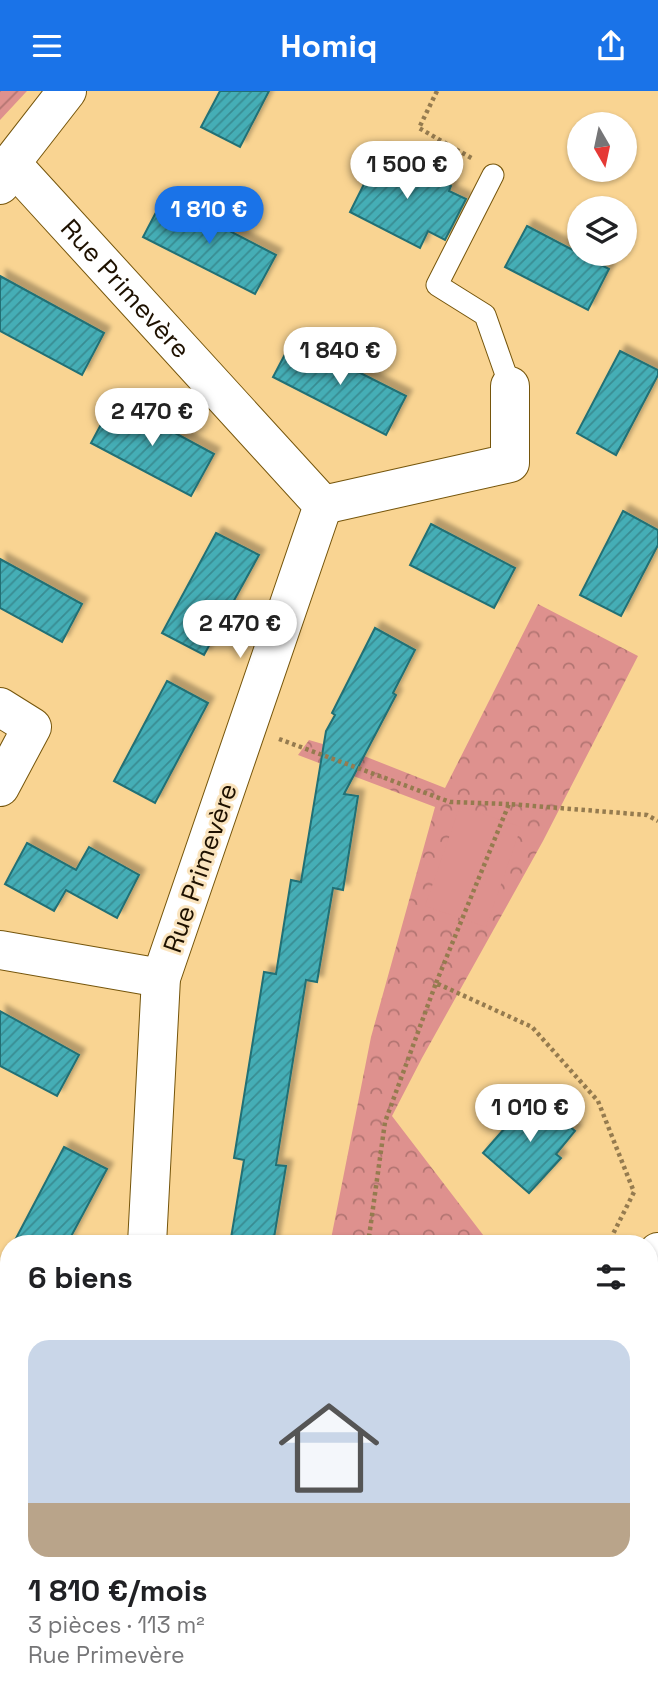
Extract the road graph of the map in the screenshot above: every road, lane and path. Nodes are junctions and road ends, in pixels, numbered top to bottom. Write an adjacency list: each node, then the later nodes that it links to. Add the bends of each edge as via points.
1 (67, 91): 3 (street)
2 (437, 91): 4 (path, via 419,128 465,153)
3 (4, 173): 6 (street, Rue Primevère)
4 (493, 175): 5 (lane, via 438,285 485,315)
5 (510, 386): 6 (street, via 510,463)
6 (323, 505): 8 (street, Rue Primevère)
7 (0, 708): 9 (street, via 32,727)
8 (249, 728): 10 (path, via 450,802); 13 (street, Rue Primevère)
9 (0, 787)
10 (509, 804): 11 (path, via 647,815); 14 (path)
11 (658, 821)
12 (0, 950): 13 (street)
13 (161, 978): 15 (street, Rue Primevère)
14 (436, 983): 16 (path, via 385,1122); 17 (path, via 532,1027 598,1101 634,1192)
15 (147, 1235)
16 (369, 1235)
17 (612, 1235)

